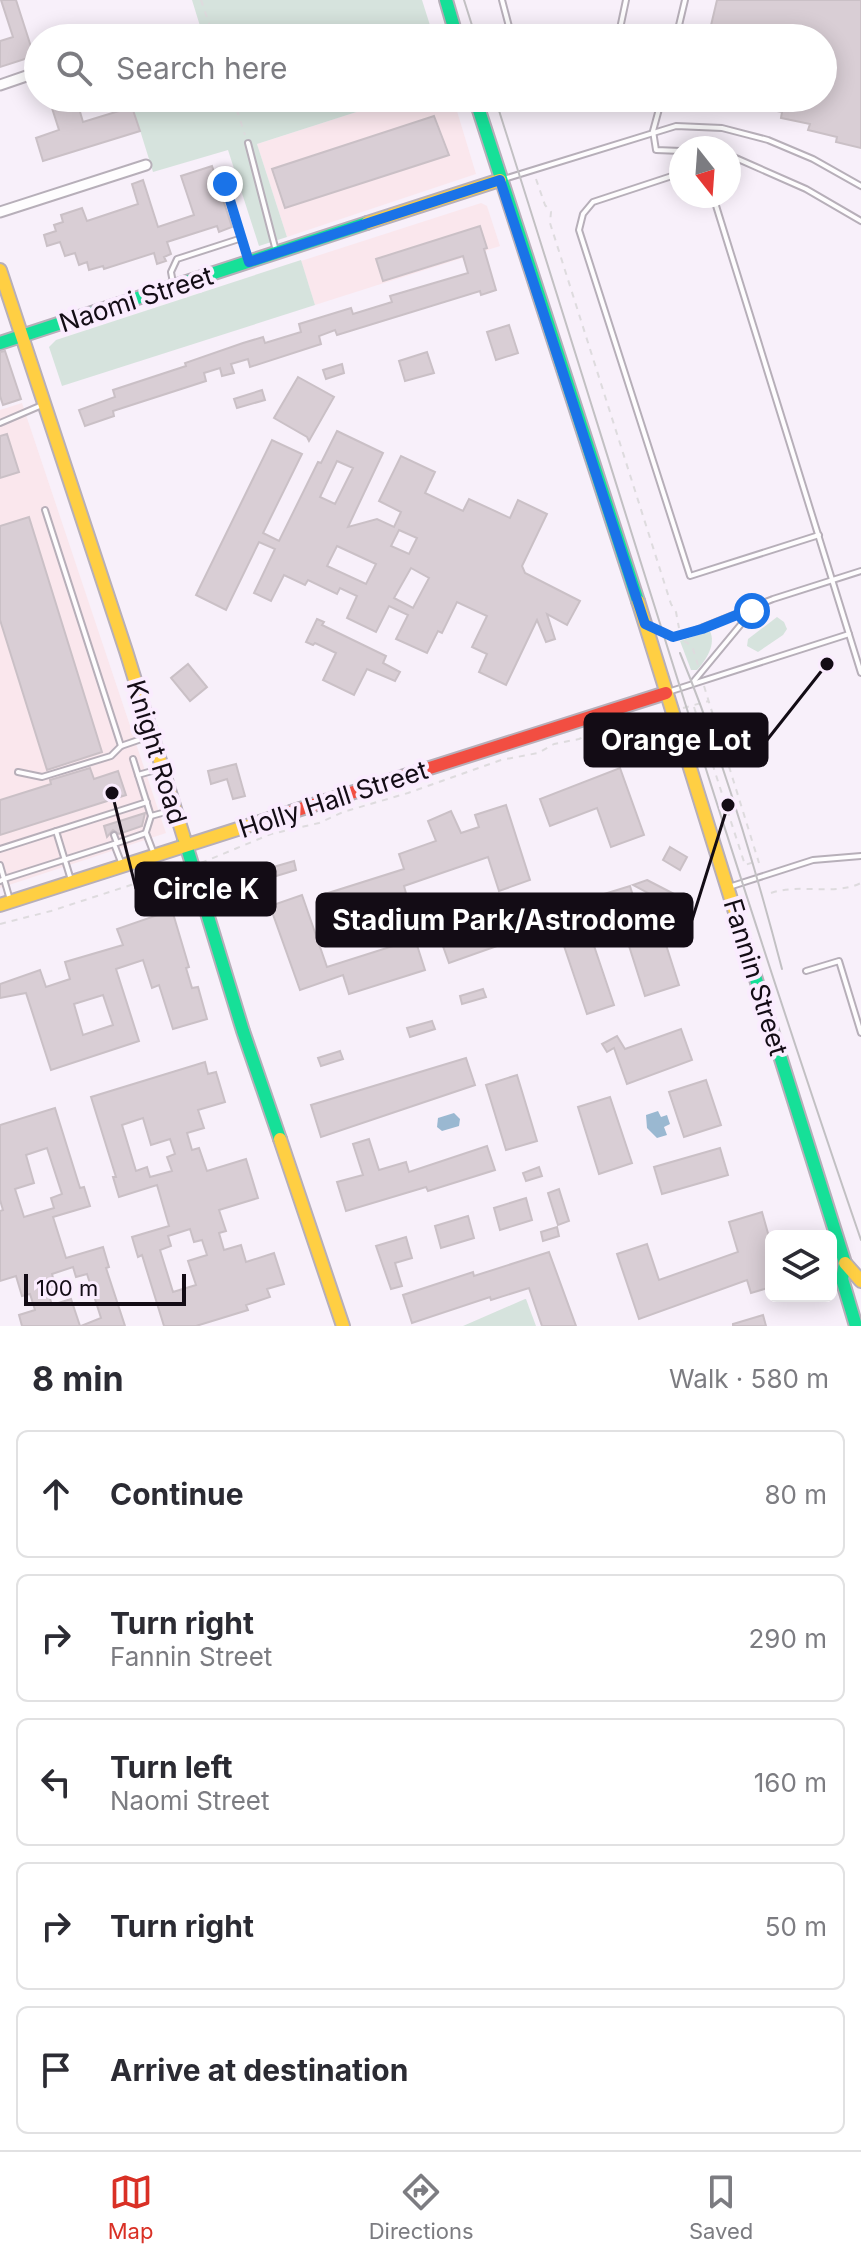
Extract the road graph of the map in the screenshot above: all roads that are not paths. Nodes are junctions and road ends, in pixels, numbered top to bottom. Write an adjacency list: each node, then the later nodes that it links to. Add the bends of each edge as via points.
1 (446, 0): 5 (street)
2 (502, 0): 6 (lane)
3 (626, 0): 7 (lane)
4 (685, 0): 8 (lane)
5 (453, 24)
6 (508, 24)
7 (621, 24)
8 (679, 24)
9 (24, 77): 10 (street)
10 (0, 85)
11 (479, 112): 19 (street, Fannin Street)
12 (658, 112): 13 (lane)
13 (653, 131): 15 (lane, via 656,150); 19 (lane); 21 (lane, via 722,128 768,140)
14 (248, 143): 26 (lane)
15 (669, 151)
16 (741, 160): 24 (lane)
17 (146, 165): 23 (street)
18 (669, 177): 35 (lane, via 593,202 579,230 690,576)
19 (500, 180): 26 (street, Naomi Street); 39 (street, Fannin Street)
20 (225, 184): 25 (lane)
21 (861, 186)
22 (717, 208): 35 (lane)
23 (0, 212)
24 (861, 221)
25 (242, 238): 27 (lane); 29 (lane, via 177,259 171,272)
26 (276, 253): 27 (street, Naomi Street)
27 (249, 262): 29 (street, Naomi Street)
28 (0, 270): 30 (street, Knight Road)
29 (174, 286): 30 (street, Naomi Street)
30 (21, 336): 31 (street, Naomi Street); 32 (street, Knight Road)
31 (0, 343)
32 (44, 405): 33 (lane); 44 (street, Knight Road)
33 (0, 423)
34 (45, 510): 45 (lane)
35 (819, 535): 37 (lane)
36 (861, 571): 37 (lane)
37 (833, 580): 38 (lane); 40 (lane)
38 (754, 608): 39 (lane, via 673,637); 42 (lane)
39 (645, 624): 43 (street, Fannin Street)
40 (849, 634): 41 (lane); 42 (lane)
41 (861, 673)
42 (693, 683): 43 (lane)
43 (666, 693): 66 (street, Holly Hall Street); 75 (street, Fannin Street)
44 (152, 736): 45 (lane); 47 (street, Knight Road)
45 (121, 746): 48 (lane, via 111,756 42,777)
46 (133, 759): 49 (lane)
47 (162, 768): 49 (lane); 52 (street, Knight Road)
48 (18, 772)
49 (138, 775): 50 (lane)
50 (147, 802): 51 (lane); 56 (lane)
51 (132, 807): 53 (lane); 55 (lane)
52 (176, 809): 56 (lane); 66 (street, Knight Road)
53 (119, 811): 54 (lane); 57 (lane)
54 (108, 815): 58 (lane); 60 (lane)
55 (135, 816)
56 (151, 816): 62 (lane)
57 (122, 820)
58 (111, 823)
59 (139, 828): 62 (lane)
60 (56, 831): 67 (lane); 70 (lane)
61 (126, 832): 64 (lane)
62 (143, 834): 64 (lane); 68 (lane)
63 (114, 835): 65 (lane)
64 (128, 839): 65 (lane)
65 (116, 843): 70 (lane); 72 (lane)
66 (187, 846): 68 (street, Holly Hall Street); 82 (street, Knight Road)
67 (0, 849)
68 (155, 856): 72 (street, Holly Hall Street)
69 (861, 856): 75 (lane, via 813,860)
70 (65, 859): 73 (lane); 74 (lane)
71 (0, 865): 73 (lane)
72 (123, 866): 74 (street, Holly Hall Street)
73 (2, 880): 76 (lane)
74 (72, 883): 76 (street, Holly Hall Street)
75 (728, 887): 79 (street, Fannin Street)
76 (5, 904)
77 (806, 971): 78 (lane, via 839,961)
78 (861, 1033)
79 (845, 1263): 80 (street, Fannin Street); 81 (street, Fannin Street, via 842,1279)
80 (861, 1281)
81 (856, 1324): 83 (lane)
82 (343, 1326)
83 (841, 1326)

